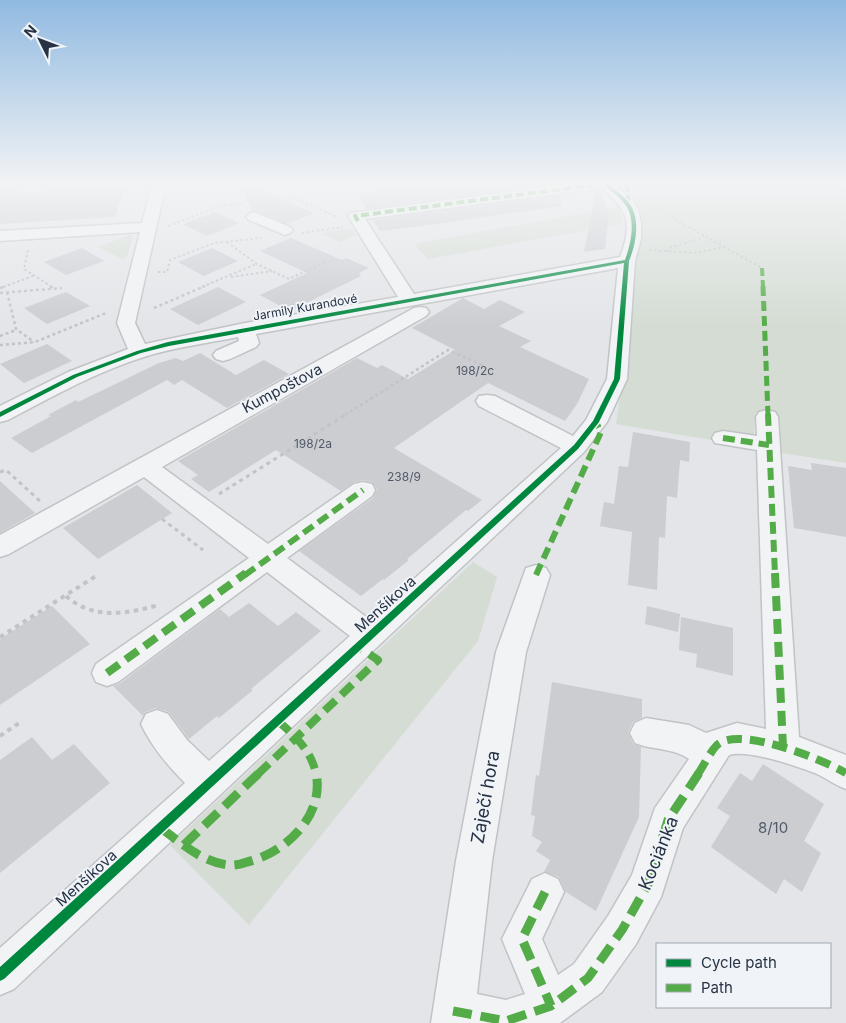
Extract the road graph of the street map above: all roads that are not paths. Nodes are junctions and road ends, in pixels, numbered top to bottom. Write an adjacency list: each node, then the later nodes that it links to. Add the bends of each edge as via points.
1 (71, 232): 5 (street)
2 (149, 232): 9 (street, via 126,323)
3 (358, 232): 7 (street)
4 (633, 232): 6 (street, Menšíkova)
5 (0, 236)
6 (629, 255): 7 (street, Jarmily Kurandové); 16 (street, Menšíkova, via 617,379 596,422)
7 (415, 306): 8 (street, Jarmily Kurandové); 17 (street, Kumpoštova)
8 (245, 329): 9 (street, Jarmily Kurandové); 10 (street, via 249,343)
9 (139, 352): 12 (street, Jarmily Kurandové, via 76,376)
10 (223, 355)
11 (488, 402): 16 (street)
12 (0, 415)
13 (767, 417): 15 (street)
14 (723, 438): 15 (street)
15 (768, 445): 26 (street)
16 (576, 447): 22 (street, Menšíkova)
17 (145, 466): 19 (street, Kumpoštova); 20 (street)
18 (363, 490): 20 (street)
19 (0, 547)
20 (268, 559): 22 (street); 23 (street)
21 (536, 575): 33 (street, Zaječí hora, via 511,652 474,861)
22 (371, 636): 29 (street, Menšíkova)
23 (107, 673)
24 (157, 724): 29 (street, via 175,751)
25 (646, 733): 27 (street, via 688,740)
26 (783, 747): 27 (street, Kociánka, via 737,738 718,744); 28 (street, Kociánka, via 827,762)
27 (711, 755): 32 (street, Kociánka, via 668,820 648,884 622,930 588,978)
28 (846, 773)
29 (209, 784): 31 (street, Menšíkova)
30 (544, 892): 32 (street, via 522,939)
31 (0, 975)
32 (552, 1006): 33 (street, Kociánka, via 506,1021)
33 (452, 1017)

